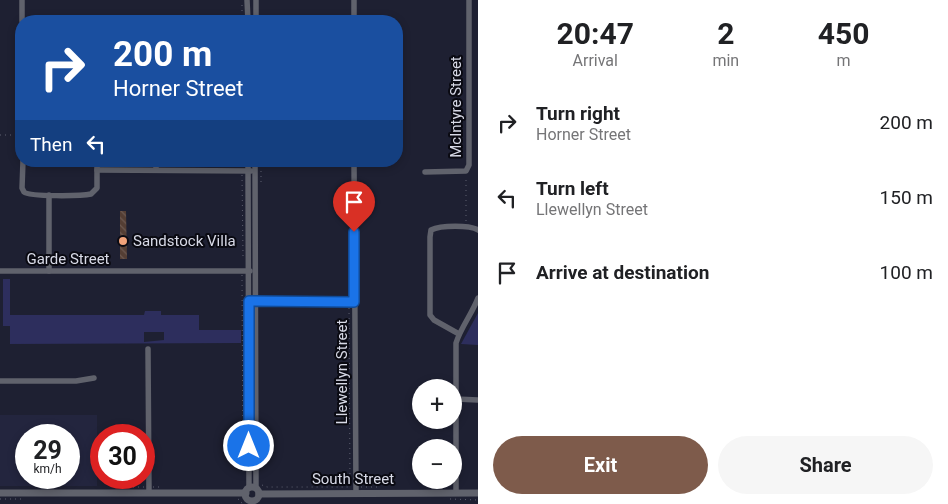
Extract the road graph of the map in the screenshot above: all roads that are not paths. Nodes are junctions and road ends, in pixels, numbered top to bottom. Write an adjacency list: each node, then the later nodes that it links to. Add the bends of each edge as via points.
1 (22, 0): 6 (street)
2 (248, 0): 7 (street)
3 (256, 0): 8 (street)
4 (354, 0): 9 (street)
5 (469, 0): 18 (street, McIntyre Street, via 469,164 466,172)
6 (22, 15)
7 (248, 15)
8 (256, 15)
9 (354, 15)
10 (23, 167): 19 (street, via 24,192)
11 (246, 167): 16 (street)
12 (256, 167): 17 (street)
13 (354, 167): 27 (street, Llewellyn Street)
14 (97, 170): 15 (street); 19 (street, via 97,186 89,195)
15 (156, 170): 16 (street)
16 (245, 171): 17 (street); 22 (street)
17 (256, 171): 23 (street)
18 (425, 172)
19 (49, 195): 21 (street)
20 (478, 230): 28 (street, via 473,227 431,230 430,315)
21 (49, 271): 22 (street, Garde Street); 24 (street, Garde Street)
22 (245, 271): 23 (street, Garde Street); 26 (street)
23 (256, 271): 26 (street)
24 (0, 272)
25 (478, 298): 28 (street)
26 (252, 301): 27 (street); 37 (street)
27 (352, 302): 36 (street, Llewellyn Street)
28 (458, 334): 31 (street)
29 (148, 348): 39 (street)
30 (94, 378): 32 (street)
31 (456, 379)
32 (0, 381)
33 (462, 400): 34 (street)
34 (478, 400)
35 (456, 429): 41 (street)
36 (354, 489): 37 (street, South Street); 41 (street, South Street)
37 (255, 490): 39 (street, South Street); 42 (street, via 257,499)
38 (0, 493): 39 (street, South Street)
39 (149, 493)
40 (478, 493): 41 (street, South Street)
41 (456, 494)
42 (252, 502)

